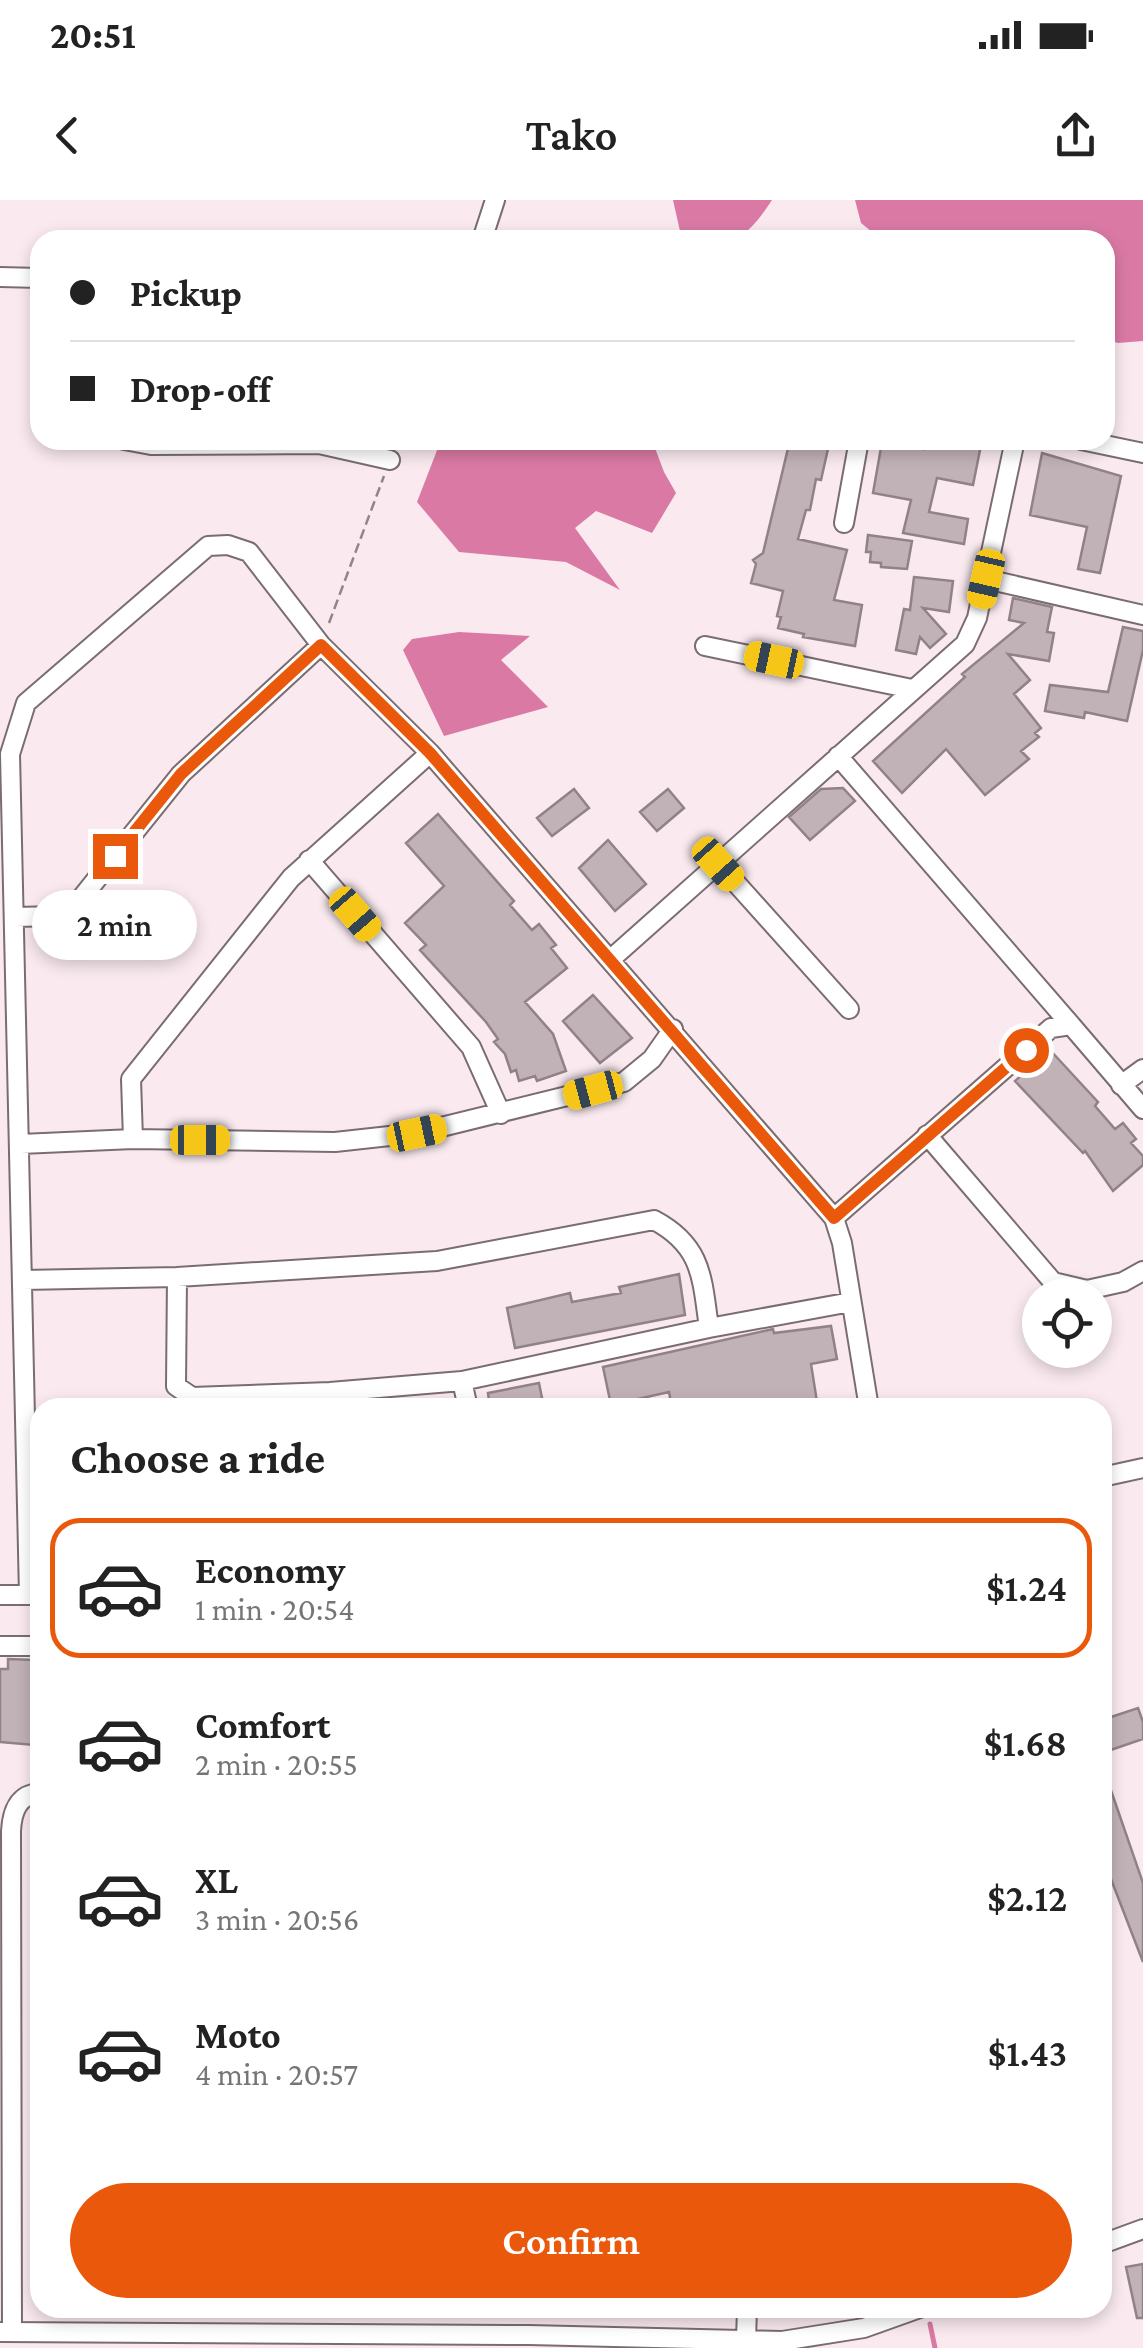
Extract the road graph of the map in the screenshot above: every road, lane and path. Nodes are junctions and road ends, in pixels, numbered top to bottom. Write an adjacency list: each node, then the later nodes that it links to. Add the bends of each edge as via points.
1 (495, 200): 2 (street)
2 (485, 230)
3 (0, 277): 4 (street)
4 (30, 278)
5 (1115, 447): 9 (street)
6 (346, 450): 10 (street)
7 (857, 450): 11 (street)
8 (1013, 450): 12 (street)
9 (1143, 453)
10 (390, 460): 14 (path)
11 (844, 523)
12 (986, 579): 13 (street); 16 (street, via 965,644)
13 (1143, 615)
14 (321, 645): 17 (street); 19 (street, via 250,552 208,546 26,703 10,754); 22 (street, via 181,774 70,912)
15 (705, 646): 16 (street)
16 (912, 689): 18 (street)
17 (430, 753): 20 (street); 23 (street)
18 (838, 756): 21 (street); 25 (street)
19 (6, 808): 22 (street)
20 (309, 860): 30 (street, via 470,1047); 32 (street, via 131,1079)
21 (718, 864): 23 (street); 24 (street)
22 (15, 917): 33 (street)
23 (611, 959): 26 (street)
24 (848, 1008)
25 (1071, 1026): 28 (street); 31 (street, via 1051,1028)
26 (672, 1029): 30 (street, via 652,1059 624,1082); 34 (street)
27 (1143, 1069): 28 (street)
28 (1121, 1085): 29 (street)
29 (1143, 1109)
30 (501, 1114): 32 (street, via 335,1142)
31 (928, 1135): 34 (street); 35 (street, via 1053,1282 1087,1290)
32 (133, 1139): 33 (street)
33 (21, 1144): 37 (street)
34 (834, 1218): 38 (street)
35 (1143, 1271)
36 (178, 1277): 37 (street); 39 (street, via 437,1260 654,1220 700,1266); 40 (street, via 176,1386 186,1395)
37 (23, 1280): 43 (street)
38 (852, 1302): 39 (street); 42 (street)
39 (709, 1328): 40 (street)
40 (462, 1381): 41 (street)
41 (466, 1398)
42 (867, 1398)
43 (30, 1433)
44 (1143, 1468): 45 (street)
45 (1112, 1475)
46 (0, 1594): 47 (street)
47 (30, 1594)
48 (0, 1646): 49 (street)
49 (30, 1646)
50 (30, 1795): 55 (street, via 12,1816 11,1831)
51 (1143, 2230): 52 (street)
52 (1112, 2241)
53 (747, 2318): 57 (street)
54 (892, 2318): 60 (street)
55 (6, 2332): 56 (street)
56 (170, 2340): 58 (street)
57 (746, 2340): 59 (street); 60 (street)
58 (528, 2341): 59 (street)
59 (680, 2343)
60 (781, 2344)

